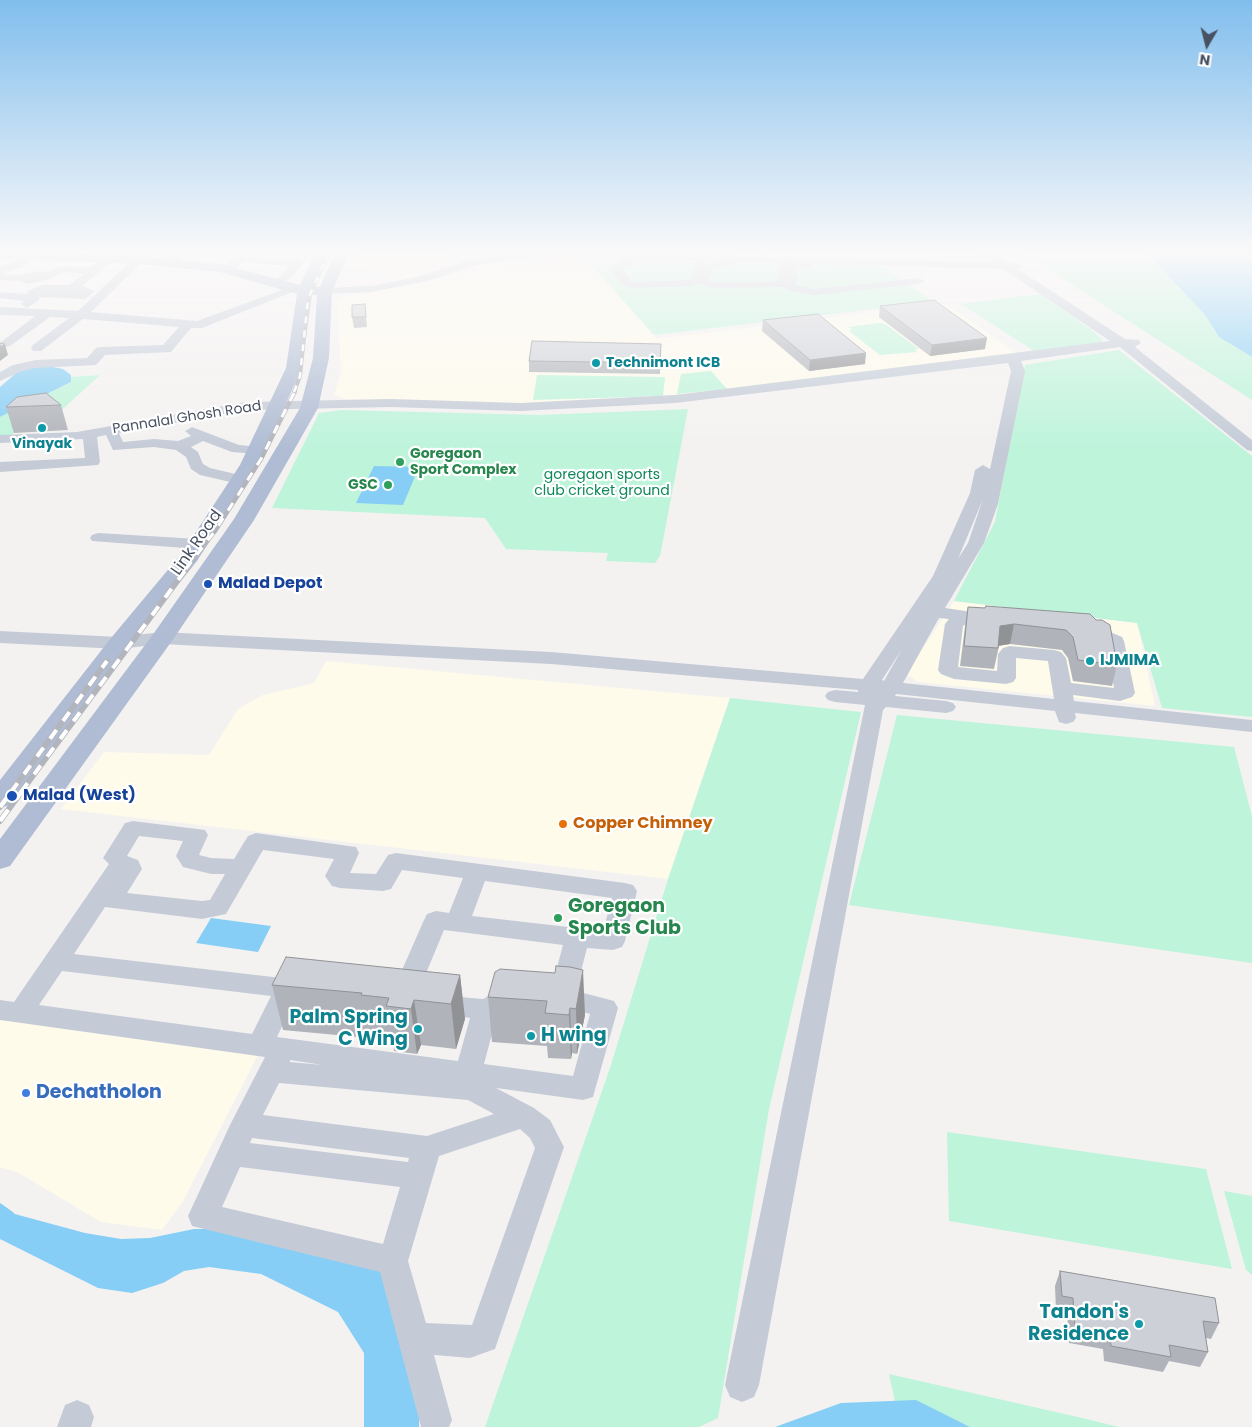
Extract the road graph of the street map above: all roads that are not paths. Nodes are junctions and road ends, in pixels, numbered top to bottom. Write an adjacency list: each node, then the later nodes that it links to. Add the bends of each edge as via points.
1 (33, 318): 9 (street)
2 (33, 318): 9 (street)
3 (78, 318): 12 (street)
4 (108, 318): 10 (street)
5 (222, 318): 10 (street, via 198,326)
6 (297, 318): 15 (main road, Link Road, via 294,368)
7 (323, 318): 16 (main road, Link Road, via 321,358)
8 (1089, 318): 11 (street)
9 (9, 325)
10 (186, 325): 14 (street, via 167,349 101,351 91,362 36,364)
11 (1128, 344): 13 (street, Pannalal Ghosh Road); 21 (street); 24 (street)
12 (37, 348)
13 (1007, 362): 16 (street, Pannalal Ghosh Road, via 675,399 567,405); 31 (street, via 1018,371 979,512 976,543)
14 (0, 377)
15 (277, 405): 16 (street, Pannalal Ghosh Road); 17 (street, Pannalal Ghosh Road, via 246,406); 25 (main road, Link Road)
16 (310, 407): 37 (main road, Link Road, via 244,520)
17 (166, 419): 18 (street, Pannalal Ghosh Road); 20 (street)
18 (111, 430): 19 (street, Pannalal Ghosh Road); 23 (street, via 118,447 154,443)
19 (89, 434): 22 (street, Pannalal Ghosh Road); 27 (street, via 93,462)
20 (204, 436): 23 (street); 25 (street, via 237,449)
21 (1252, 436)
22 (5, 439): 26 (street)
23 (180, 446): 28 (street, via 193,454 196,466 205,472)
24 (1252, 447)
25 (257, 450): 28 (main road, Link Road)
26 (0, 454)
27 (0, 467)
28 (240, 479): 30 (main road, Link Road)
29 (98, 538): 30 (street)
30 (198, 544): 36 (main road, Link Road)
31 (927, 612): 32 (street); 39 (street)
32 (964, 617): 33 (street); 38 (street, via 954,624 948,670)
33 (1011, 621)
34 (1068, 626): 41 (street, via 1087,628 1115,641 1125,693)
35 (0, 637): 36 (street)
36 (119, 643): 37 (street); 44 (main road, Link Road)
37 (156, 644): 39 (street, via 548,663); 46 (main road, Link Road)
38 (1006, 678): 40 (street); 41 (street, via 1007,654 1010,652 1054,656 1057,658)
39 (876, 696): 40 (street); 41 (street); 66 (street)
40 (1008, 699): 41 (street)
41 (1064, 704): 42 (street); 43 (street)
42 (1252, 726)
43 (1252, 739)
44 (0, 799)
45 (114, 858): 47 (street, via 133,828 197,835 187,856 191,861 210,866)
46 (0, 859)
47 (241, 867): 48 (street, via 256,841 348,853 337,876 340,880 383,883 396,861); 51 (street, via 218,908 209,911 111,900 130,870 127,864 121,864)
48 (477, 872): 49 (street); 50 (street, via 625,890 613,942)
49 (457, 922): 50 (street); 55 (street, via 436,920 392,1001)
50 (577, 938): 54 (street)
51 (57, 961): 52 (street); 56 (street)
52 (287, 989): 53 (street); 57 (street)
53 (323, 993)
54 (562, 997): 55 (street, via 506,998); 58 (street, via 604,1008 583,1089)
55 (486, 1009): 58 (street)
56 (11, 1011): 57 (street)
57 (271, 1055): 58 (street); 59 (street, via 472,1089); 60 (street)
58 (468, 1073)
59 (524, 1116): 61 (street); 65 (street, via 540,1130 550,1147 484,1338 470,1342)
60 (244, 1125): 61 (street); 62 (street)
61 (427, 1148): 63 (street)
62 (231, 1153): 63 (street); 64 (street, via 203,1216)
63 (418, 1176): 64 (street)
64 (393, 1261): 65 (street)
65 (414, 1340): 67 (street)
66 (742, 1385)
67 (435, 1420)

